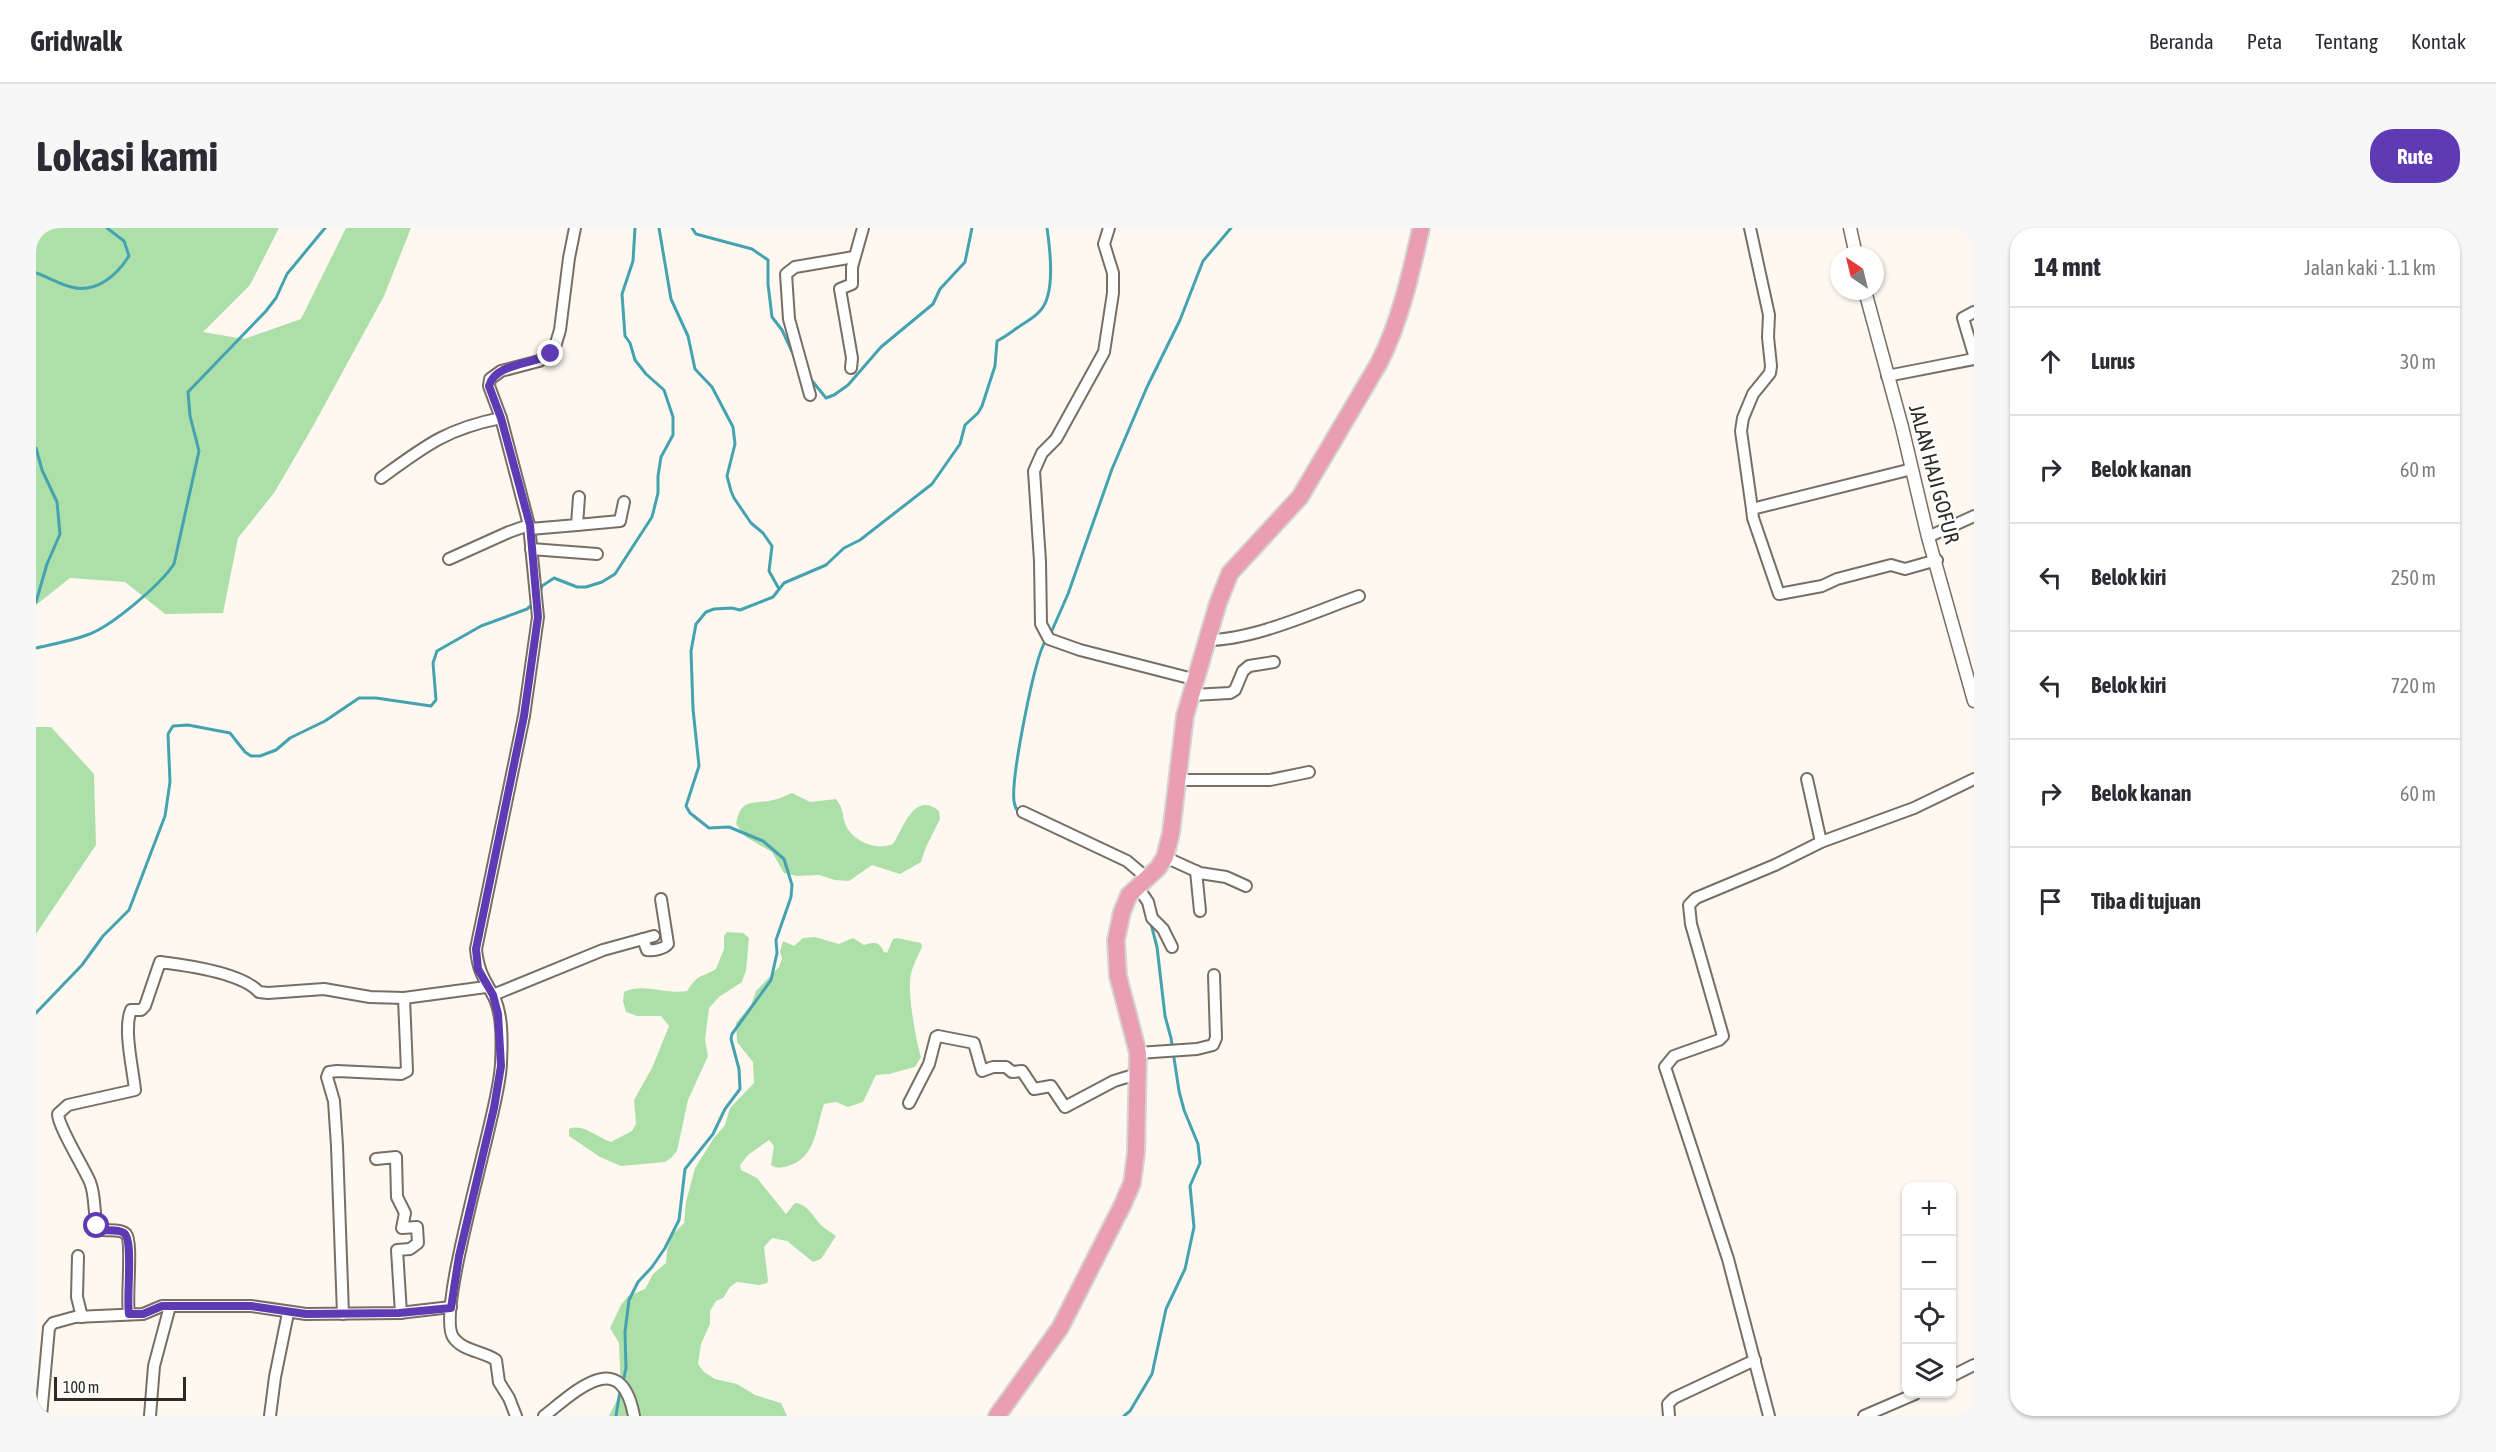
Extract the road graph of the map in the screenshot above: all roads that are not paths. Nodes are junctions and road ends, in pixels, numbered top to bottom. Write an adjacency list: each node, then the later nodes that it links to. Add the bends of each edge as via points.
1 (575, 228): 15 (street, via 554,350 539,361 509,368 490,379)
2 (863, 228): 8 (street)
3 (1109, 228): 32 (street, via 1104,244 1113,273 1113,293 1104,352 1034,471 1041,624 1049,639)
4 (1421, 228): 30 (main road, via 1402,303 1383,356 1300,497 1230,573)
5 (1750, 228): 20 (street, via 1769,315 1771,366 1770,374 1753,393 1741,431)
6 (1850, 228): 7 (street)
7 (1854, 246)
8 (854, 257): 12 (street, via 852,284 840,291); 14 (street, via 795,267 786,274 789,319)
9 (1867, 300): 13 (street, JALAN HAJI GOFUR)
10 (1974, 312): 11 (street, via 1963,318)
11 (1974, 357): 13 (street)
12 (851, 368)
13 (1887, 376): 16 (street, JALAN HAJI GOFUR)
14 (810, 395)
15 (501, 418): 17 (street, via 432,441); 23 (street)
16 (1912, 469): 20 (street); 24 (street, JALAN HAJI GOFUR)
17 (381, 478)
18 (579, 497): 22 (street)
19 (624, 502): 22 (street, via 620,521)
20 (1752, 509): 28 (street, via 1779,594 1822,586 1891,565 1905,569)
21 (1974, 516): 24 (street)
22 (577, 525): 23 (street)
23 (530, 527): 25 (street); 27 (street, via 508,532)
24 (1928, 537): 28 (street, JALAN HAJI GOFUR)
25 (531, 549): 26 (street); 48 (street, via 538,617 535,641 524,716 476,949 478,969)
26 (597, 554)
27 (449, 559)
28 (1937, 560): 33 (street, JALAN HAJI GOFUR)
29 (1359, 596): 30 (street, via 1269,628 1230,639)
30 (1207, 640): 32 (main road)
31 (1274, 662): 32 (street, via 1249,666 1230,693)
32 (1195, 687): 37 (main road, via 1185,716)
33 (1974, 701)
34 (1309, 772): 37 (street, via 1270,780)
35 (1807, 779): 39 (street)
36 (1974, 779): 39 (street, via 1914,808)
37 (1176, 780): 40 (main road)
38 (1023, 812): 42 (street, via 1127,861)
39 (1821, 842): 62 (street, via 1690,903 1692,924 1723,1036 1674,1056 1665,1067 1728,1259)
40 (1166, 857): 41 (street); 42 (main road)
41 (1196, 871): 43 (street); 45 (street)
42 (1142, 882): 46 (street, via 1152,918); 50 (main road, via 1125,904 1116,940 1118,976)
43 (1246, 886)
44 (661, 898): 48 (street, via 668,944 665,947 647,950 649,937)
45 (1200, 911)
46 (1172, 947)
47 (1214, 975): 50 (street, via 1213,1045)
48 (490, 991): 49 (street); 56 (street, via 498,1014 501,1066)
49 (404, 998): 59 (street, via 324,989 259,992 253,985 207,969 160,962 145,1006 129,1014 135,1090 68,1106 58,1114 91,1186 98,1229 122,1232 128,1238); 60 (street, via 407,1071 337,1071 329,1072 327,1077 334,1101 338,1146)
50 (1138, 1053): 51 (main road)
51 (1137, 1074): 52 (street, via 1114,1081 1065,1107 1051,1086 1034,1089 1022,1071 1011,1072 1006,1066 982,1071 974,1043 938,1036); 72 (main road, via 1134,1172 1123,1204 1054,1337)
52 (909, 1103)
53 (376, 1159): 58 (street, via 396,1157 397,1197 405,1213 402,1228 417,1227 418,1243 410,1249 397,1250)
54 (78, 1256): 61 (street, via 77,1298)
55 (170, 1306): 57 (street, via 251,1306); 59 (street); 67 (street, via 154,1366)
56 (451, 1308): 58 (street); 69 (street, via 452,1335 465,1347 496,1360 499,1382)
57 (288, 1313): 60 (street); 68 (street)
58 (401, 1313): 60 (street)
59 (129, 1314): 61 (street)
60 (343, 1314)
61 (82, 1317): 66 (street, via 58,1321 49,1328)
62 (1755, 1360): 73 (street, via 1674,1398 1668,1404); 74 (street)
63 (1974, 1365): 64 (street)
64 (1956, 1374)
65 (1906, 1398): 75 (street)
66 (41, 1416)
67 (150, 1416)
68 (270, 1416)
69 (516, 1416)
70 (544, 1416): 71 (street, via 587,1382 606,1377 625,1390)
71 (634, 1416)
72 (997, 1416)
73 (1669, 1416)
74 (1769, 1416)
75 (1864, 1416)

